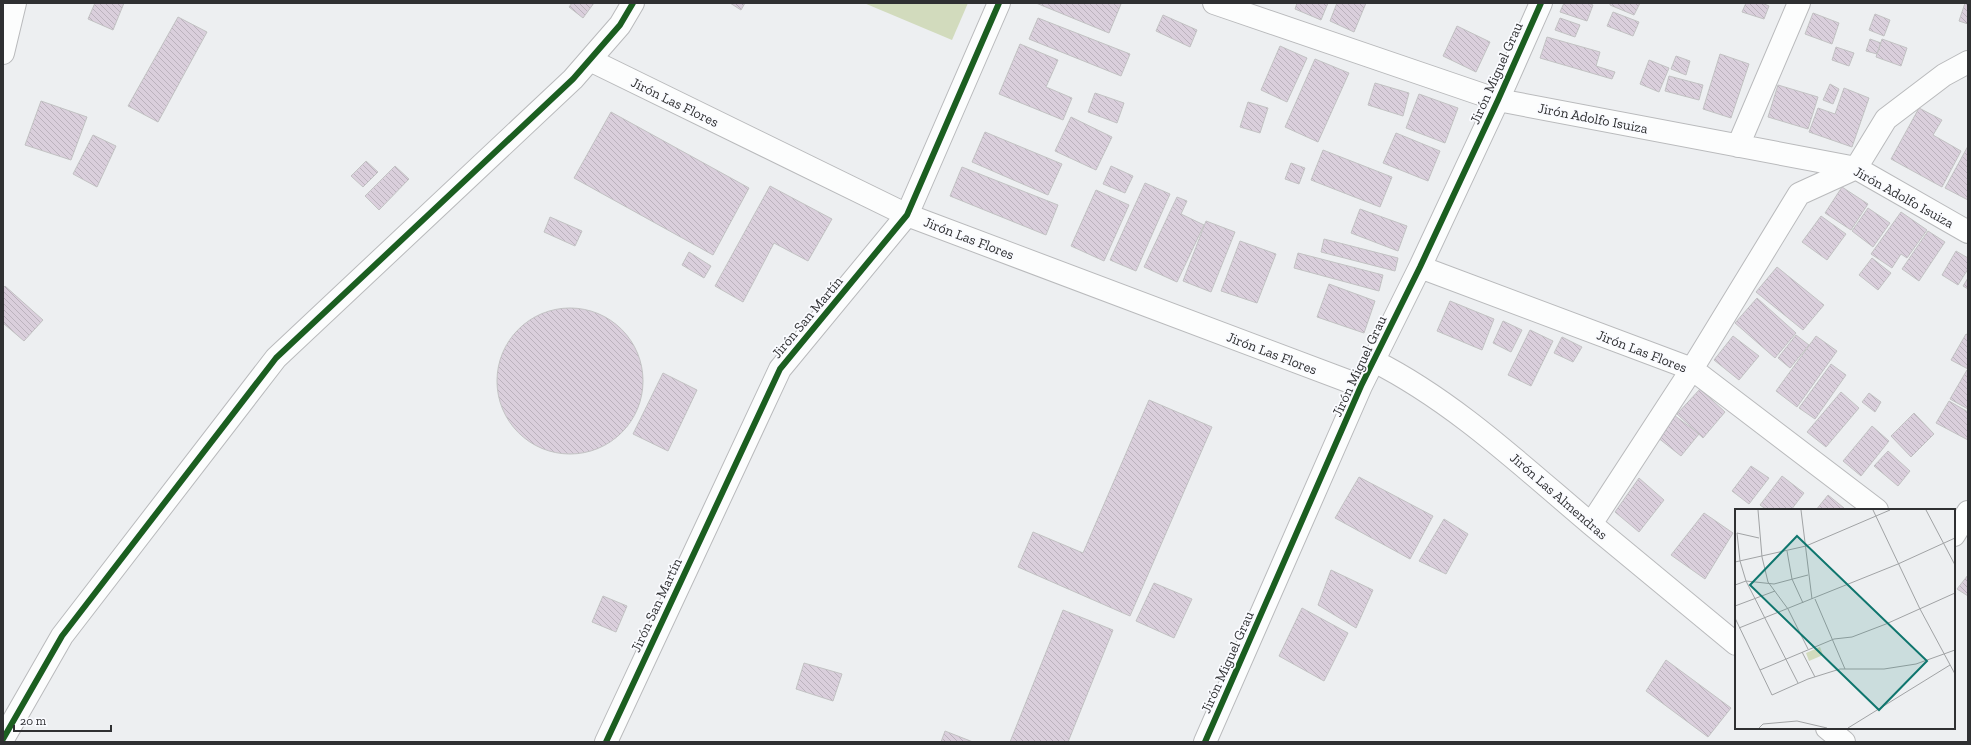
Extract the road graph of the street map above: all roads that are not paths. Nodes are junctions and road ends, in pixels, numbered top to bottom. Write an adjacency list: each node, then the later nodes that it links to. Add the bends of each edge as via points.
1 (15, 3): 7 (street)
2 (633, 3): 8 (street, via 620,25)
3 (998, 3): 13 (street, Jirón San Martín)
4 (1214, 3): 10 (street, Jirón Adolfo Isuiza)
5 (1541, 3): 10 (street, Jirón Miguel Grau)
6 (1799, 3): 11 (street)
7 (3, 53)
8 (590, 60): 13 (street, Jirón Las Flores); 24 (street, via 573,79 276,358 62,636)
9 (1968, 62): 12 (street, via 1944,76 1886,119)
10 (1498, 100): 11 (street, Jirón Adolfo Isuiza); 15 (street, Jirón Miguel Grau)
11 (1738, 146): 12 (street, Jirón Adolfo Isuiza)
12 (1856, 168): 14 (street, Jirón Adolfo Isuiza); 17 (street, via 1799,194)
13 (908, 215): 18 (street, Jirón Las Flores); 25 (street, Jirón San Martín, via 780,369)
14 (1968, 232)
15 (1420, 267): 16 (street, Jirón Miguel Grau); 17 (street, Jirón Las Flores)
16 (1374, 361): 18 (street, Jirón Miguel Grau); 21 (street, Jirón Las Almendras, via 1399,374 1499,444)
17 (1692, 369): 19 (street, Jirón Las Flores); 21 (street)
18 (1361, 386): 26 (street, Jirón Miguel Grau)
19 (1876, 509)
20 (1968, 512): 22 (street)
21 (1591, 524): 23 (street, Jirón Las Almendras)
22 (1955, 533)
23 (1735, 643)
24 (3, 739)
25 (606, 742)
26 (1206, 742)

